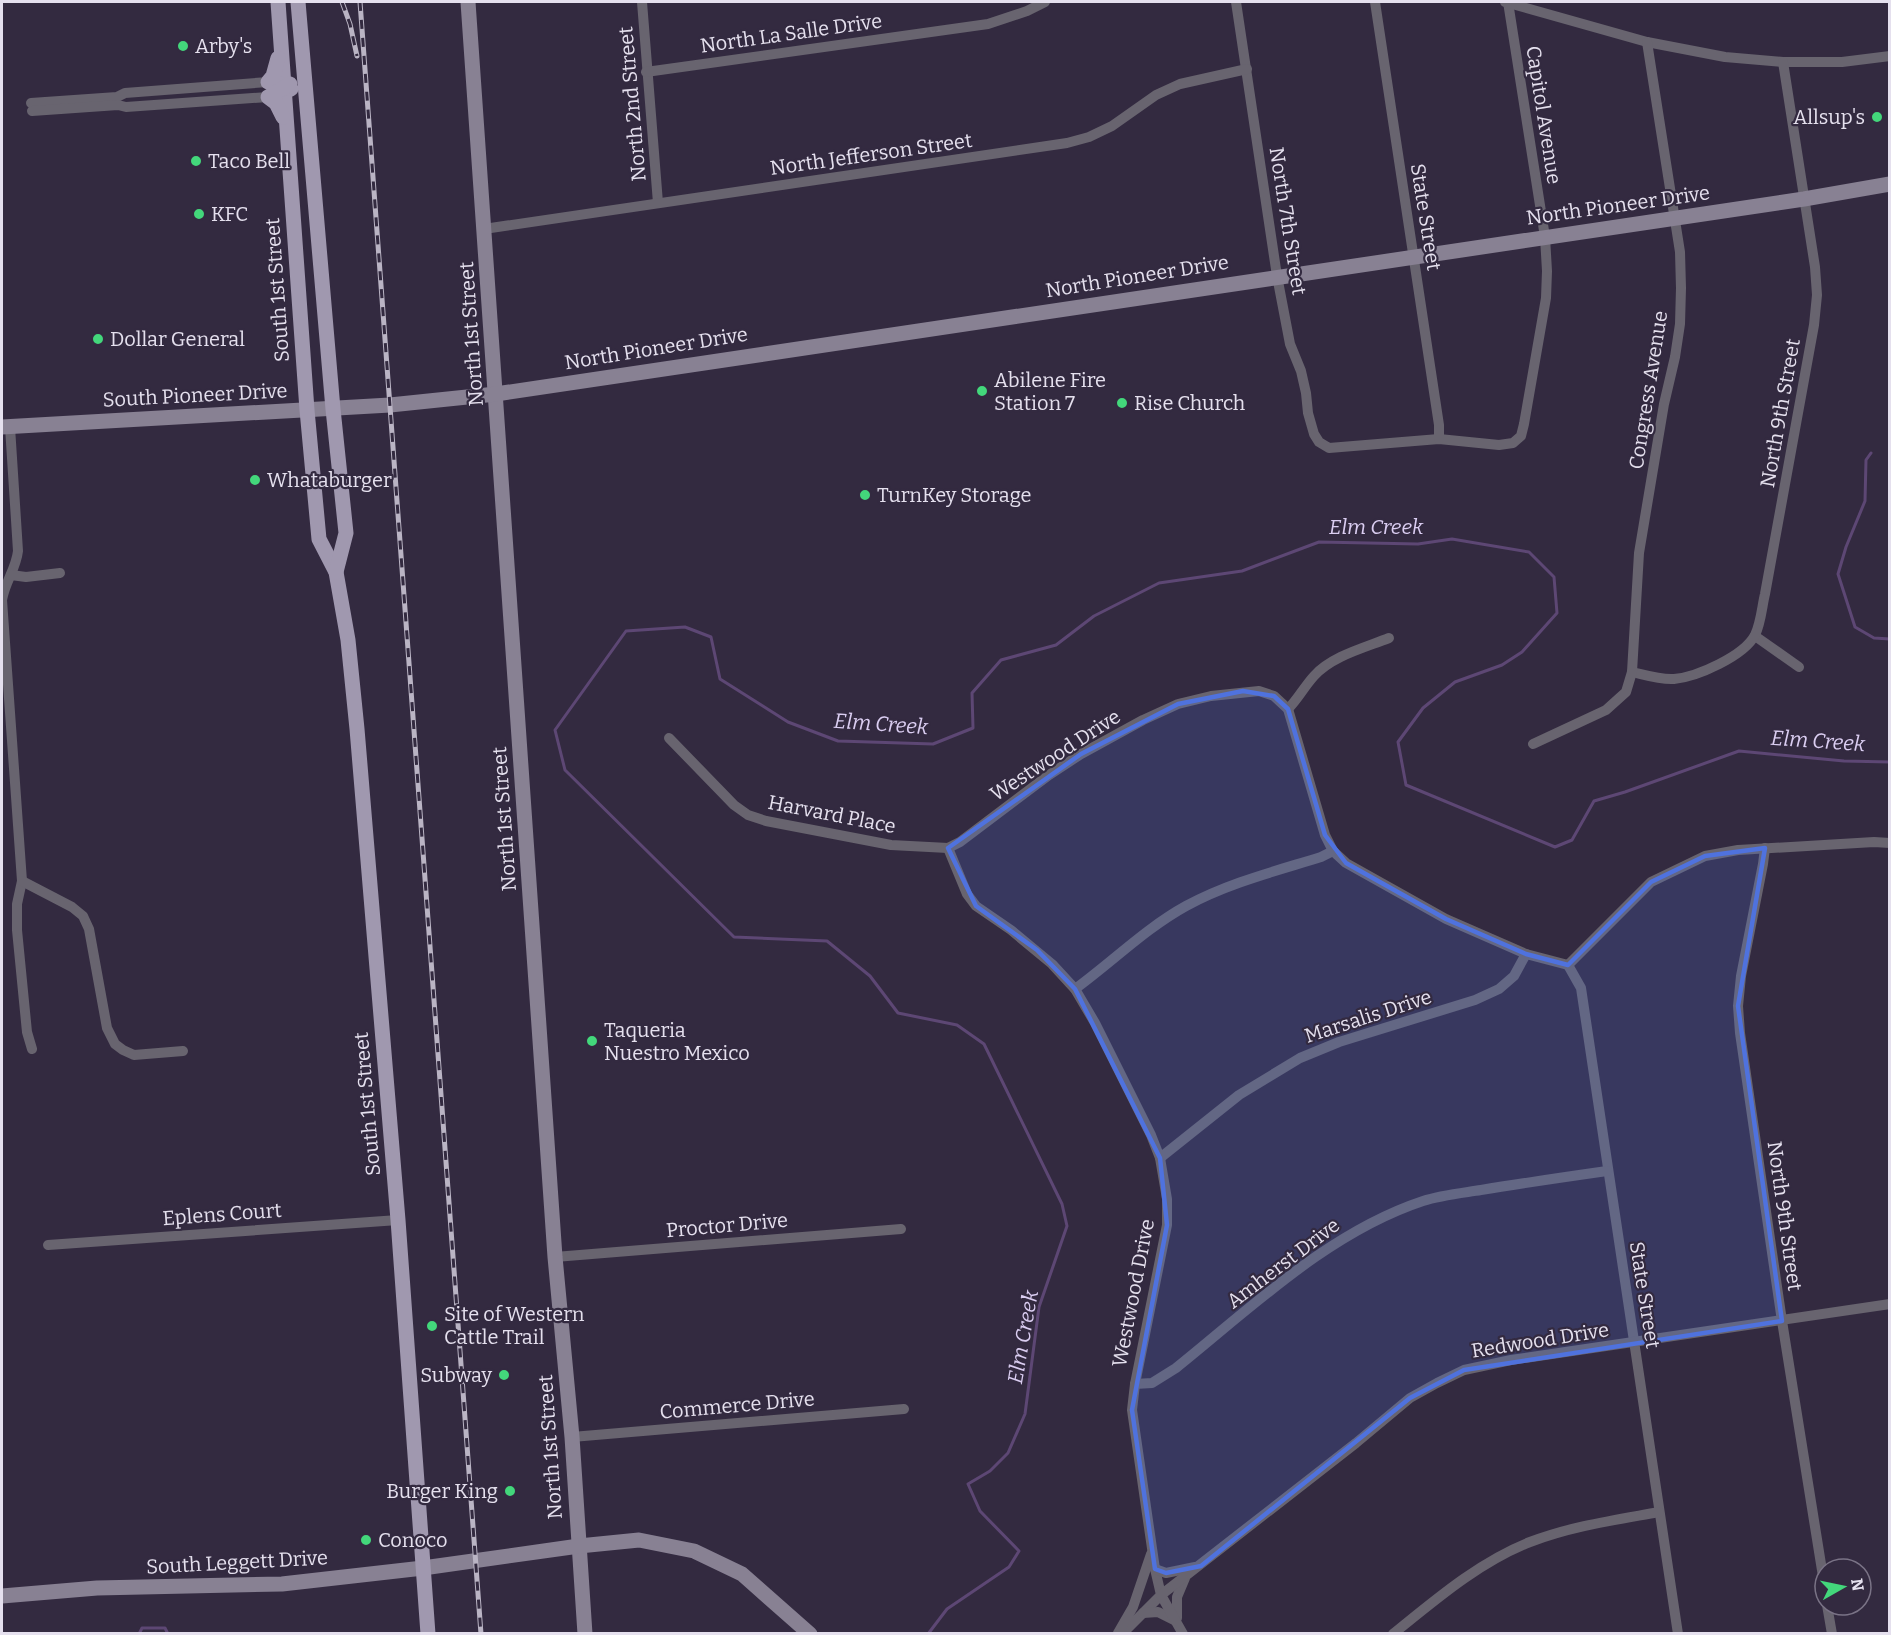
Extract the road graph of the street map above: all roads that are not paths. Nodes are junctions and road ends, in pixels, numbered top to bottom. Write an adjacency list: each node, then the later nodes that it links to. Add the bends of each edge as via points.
1 (278, 2): 10 (main road, South 1st Street)
2 (298, 2): 13 (main road, South 1st Street)
3 (468, 2): 25 (street, North 1st Street)
4 (642, 2): 15 (street, North 2nd Street)
5 (1045, 2): 15 (street, North La Salle Drive, via 988,24)
6 (1236, 2): 14 (street, North 7th Street)
7 (1375, 2): 27 (street, State Street)
8 (1506, 2): 9 (street); 26 (street, Capitol Avenue)
9 (1647, 42): 12 (street, via 1725,57); 24 (street, Congress Avenue)
10 (281, 43): 16 (main road, South 1st Street); 17 (main road)
11 (1890, 56): 12 (street, via 1842,62)
12 (1783, 62): 22 (street, North 9th Street)
13 (303, 68): 16 (main road); 19 (main road, South 1st Street)
14 (1247, 69): 23 (street, North Jefferson Street, via 1172,88 1139,104 1112,126 1067,143); 28 (street, North 7th Street)
15 (646, 72): 23 (street, North 2nd Street)
16 (284, 87): 17 (main road); 19 (main road, via 299,98); 20 (main road, South 1st Street)
17 (268, 90): 18 (street, via 126,107); 20 (main road)
18 (31, 107)
19 (306, 111): 31 (main road, South 1st Street)
20 (286, 125): 32 (main road, South 1st Street)
21 (1890, 184): 22 (street, North Pioneer Drive)
22 (1804, 199): 24 (street, North Pioneer Drive); 38 (street, North 9th Street, via 1815,267 1814,325)
23 (658, 203): 25 (street, North Jefferson Street)
24 (1675, 218): 26 (street, North Pioneer Drive); 41 (street, Congress Avenue, via 1680,252 1680,324 1639,553)
25 (484, 229): 29 (street, North 1st Street)
26 (1545, 237): 27 (street, North Pioneer Drive); 34 (street, Capitol Avenue, via 1546,298 1521,436 1513,443 1499,445)
27 (1413, 256): 28 (street, North Pioneer Drive); 34 (street, State Street)
28 (1277, 276): 29 (street, North Pioneer Drive); 34 (street, North 7th Street, via 1290,344 1319,442 1329,448)
29 (496, 394): 30 (street, North Pioneer Drive); 60 (street, North 1st Street)
30 (390, 405): 31 (street, South Pioneer Drive)
31 (333, 409): 32 (street, South Pioneer Drive); 35 (main road, South 1st Street, via 346,533)
32 (307, 410): 33 (street, South Pioneer Drive); 35 (main road, South 1st Street, via 319,539)
33 (6, 427): 37 (street, via 18,551)
34 (1439, 439)
35 (336, 572): 57 (main road, South 1st Street, via 357,729)
36 (60, 573): 37 (street)
37 (11, 575): 49 (street, via 2,600)
38 (1755, 636): 40 (street); 41 (street, via 1738,652 1705,671 1673,679)
39 (1389, 638): 42 (street, via 1324,667)
40 (1799, 667)
41 (1632, 672): 44 (street, Congress Avenue, via 1626,692 1606,710)
42 (1288, 709): 46 (street, Westwood Drive, via 1274,696 1259,691 1178,704 1081,754); 48 (street)
43 (669, 738): 46 (street, Harvard Place, via 748,815 891,845)
44 (1533, 744)
45 (1890, 843): 47 (street)
46 (948, 848): 52 (street, Westwood Drive, via 976,906 1037,950)
47 (1765, 848): 51 (street, via 1705,856 1652,882); 62 (street, North 9th Street, via 1738,1006)
48 (1333, 851): 50 (street, via 1346,863 1446,919); 52 (street, via 1247,880 1185,907)
49 (22, 881): 53 (street, via 16,904 17,930); 54 (street, via 83,916 89,929 107,1028 115,1044 134,1055)
50 (1526, 954): 51 (street); 55 (street, Marsalis Drive, via 1514,976 1499,989 1300,1058 1239,1095)
51 (1568, 965): 56 (street, State Street, via 1581,988)
52 (1075, 989): 55 (street, Westwood Drive)
53 (32, 1049)
54 (183, 1051)
55 (1160, 1158): 64 (street, Westwood Drive, via 1167,1225)
56 (1607, 1171): 63 (street, State Street); 64 (street, Amherst Drive, via 1464,1192 1425,1200 1394,1212 1326,1248 1176,1368 1152,1383)
57 (398, 1220): 59 (street, Eplens Court); 72 (main road, South 1st Street)
58 (901, 1229): 60 (street, Proctor Drive)
59 (48, 1245)
60 (555, 1257): 66 (street, North 1st Street)
61 (1890, 1304): 62 (street, Redwood Drive)
62 (1782, 1321): 63 (street, Redwood Drive); 70 (street, North 9th Street)
63 (1635, 1343): 67 (street, State Street); 71 (street, Redwood Drive, via 1511,1360 1464,1370 1437,1383 1403,1404)
64 (1135, 1384): 69 (street, Westwood Drive, via 1132,1410)
65 (904, 1409): 66 (street, Commerce Drive)
66 (572, 1437): 68 (street, North 1st Street)
67 (1659, 1512): 86 (street, via 1575,1527 1528,1543 1438,1596); 87 (street, State Street)
68 (579, 1546): 72 (street, South Leggett Drive); 81 (street, North 1st Street); 82 (street, South Leggett Drive, via 639,1540 694,1551 742,1574)
69 (1153, 1548): 73 (street, Westwood Drive); 83 (street, via 1133,1606)
70 (1820, 1557)
71 (1201, 1566): 73 (street, via 1166,1573); 74 (street, Redwood Drive)
72 (423, 1568): 76 (street, South Leggett Drive, via 282,1584 97,1588); 80 (main road, South 1st Street)
73 (1155, 1569): 75 (street, Westwood Drive)
74 (1185, 1578): 75 (street, Redwood Drive); 79 (street, via 1177,1597)
75 (1161, 1595): 77 (street); 79 (street, Westwood Drive)
76 (2, 1596)
77 (1143, 1613): 79 (street, via 1158,1612); 84 (street)
78 (1829, 1617): 88 (street)
79 (1177, 1621): 85 (street, Westwood Drive)
80 (428, 1634)
81 (585, 1634)
82 (810, 1634)
83 (1118, 1634)
84 (1122, 1634)
85 (1183, 1634)
86 (1393, 1634)
87 (1678, 1634)
88 (1832, 1634)

